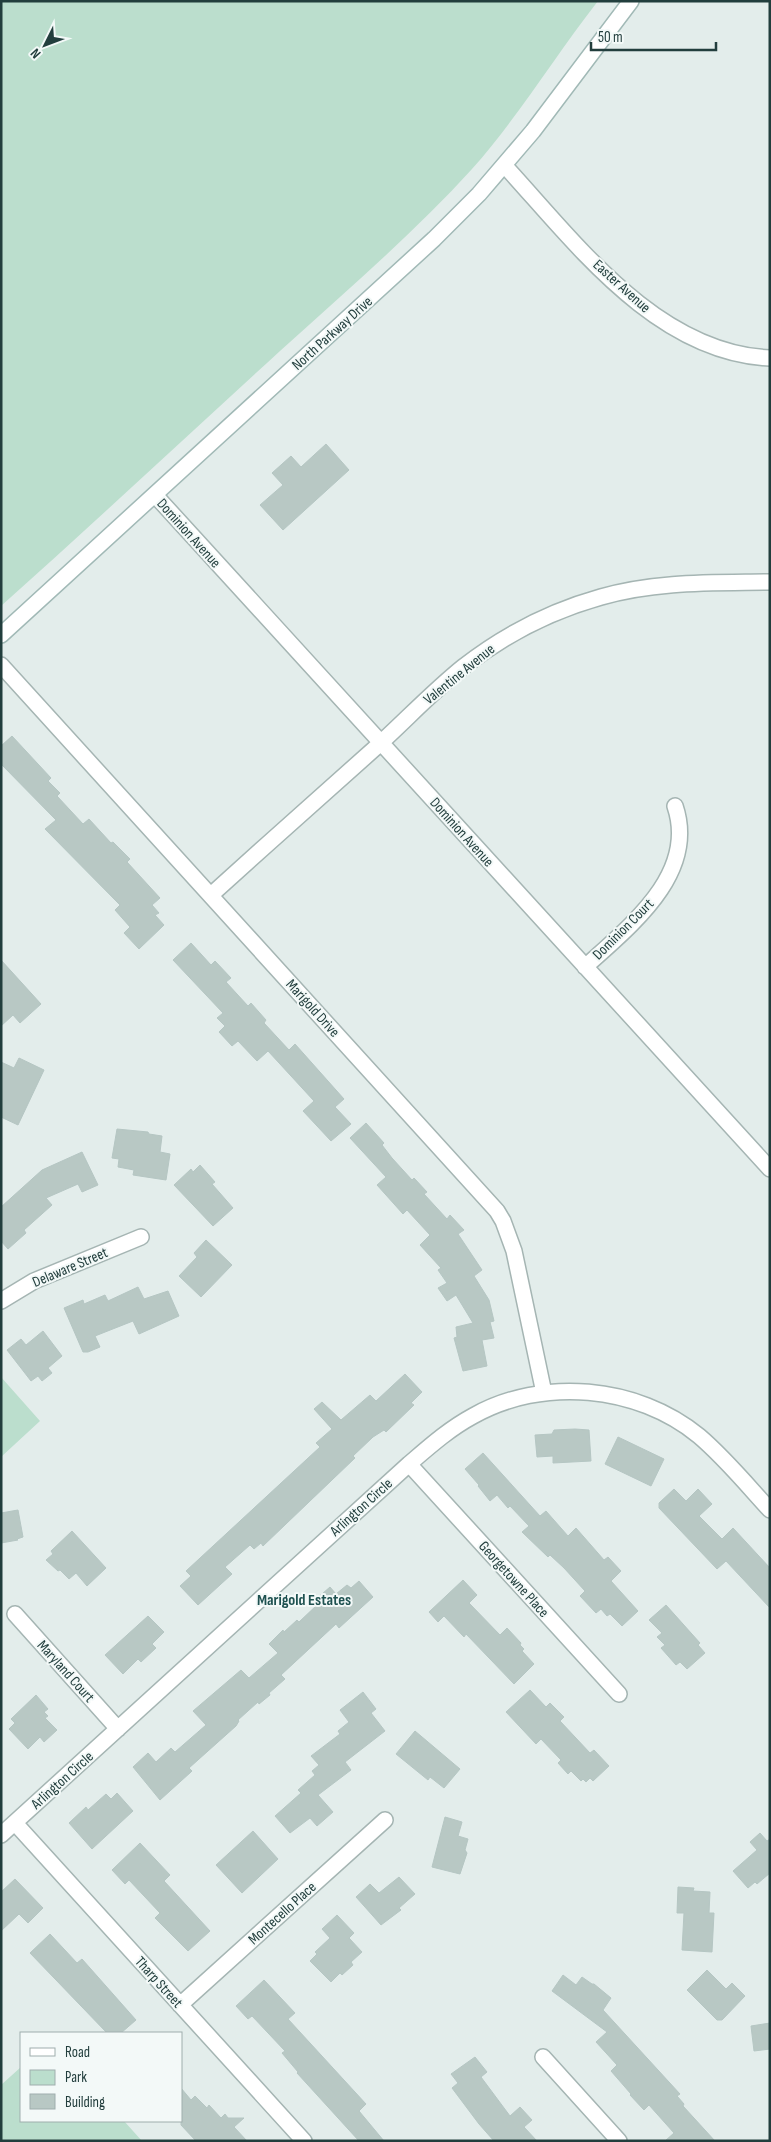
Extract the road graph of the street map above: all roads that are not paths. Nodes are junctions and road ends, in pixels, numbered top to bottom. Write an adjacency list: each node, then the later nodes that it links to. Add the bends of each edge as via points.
1 (631, 1): 2 (street, North Parkway Drive)
2 (505, 166): 3 (street, Easter Avenue, via 617,285 646,309 694,338 742,355); 4 (street, North Parkway Drive, via 434,239)
3 (770, 358)
4 (155, 495): 6 (street, North Parkway Drive); 8 (street, Dominion Avenue)
5 (770, 582): 8 (street, Valentine Avenue, via 669,584 636,588 551,614 516,632 463,667)
6 (1, 635)
7 (1, 666): 10 (street, Marigold Drive)
8 (381, 742): 10 (street, Valentine Avenue); 11 (street, Dominion Avenue)
9 (675, 806): 11 (street, Dominion Court, via 681,835 678,854 669,875 641,914)
10 (211, 896): 15 (street, Marigold Drive, via 497,1211 507,1228 514,1251)
11 (585, 967): 12 (street, Dominion Avenue)
12 (770, 1169)
13 (141, 1237): 14 (street, Delaware Street, via 34,1281)
14 (1, 1301)
15 (544, 1393): 16 (street, Arlington Circle, via 510,1400 474,1415 449,1430); 17 (street, Arlington Circle, via 583,1392 615,1396 667,1415 698,1436)
16 (409, 1464): 19 (street, Georgetowne Place); 20 (street, Arlington Circle)
17 (770, 1510)
18 (14, 1614): 20 (street, Maryland Court)
19 (619, 1694)
20 (118, 1729): 22 (street, Arlington Circle)
21 (384, 1820): 24 (street, Montecello Place)
22 (15, 1823): 23 (street, Arlington Circle); 24 (street, Tharp Street)
23 (1, 1835)
24 (180, 2005): 26 (street, Tharp Street)
25 (543, 2056): 27 (street)
26 (304, 2141)
27 (619, 2141)

